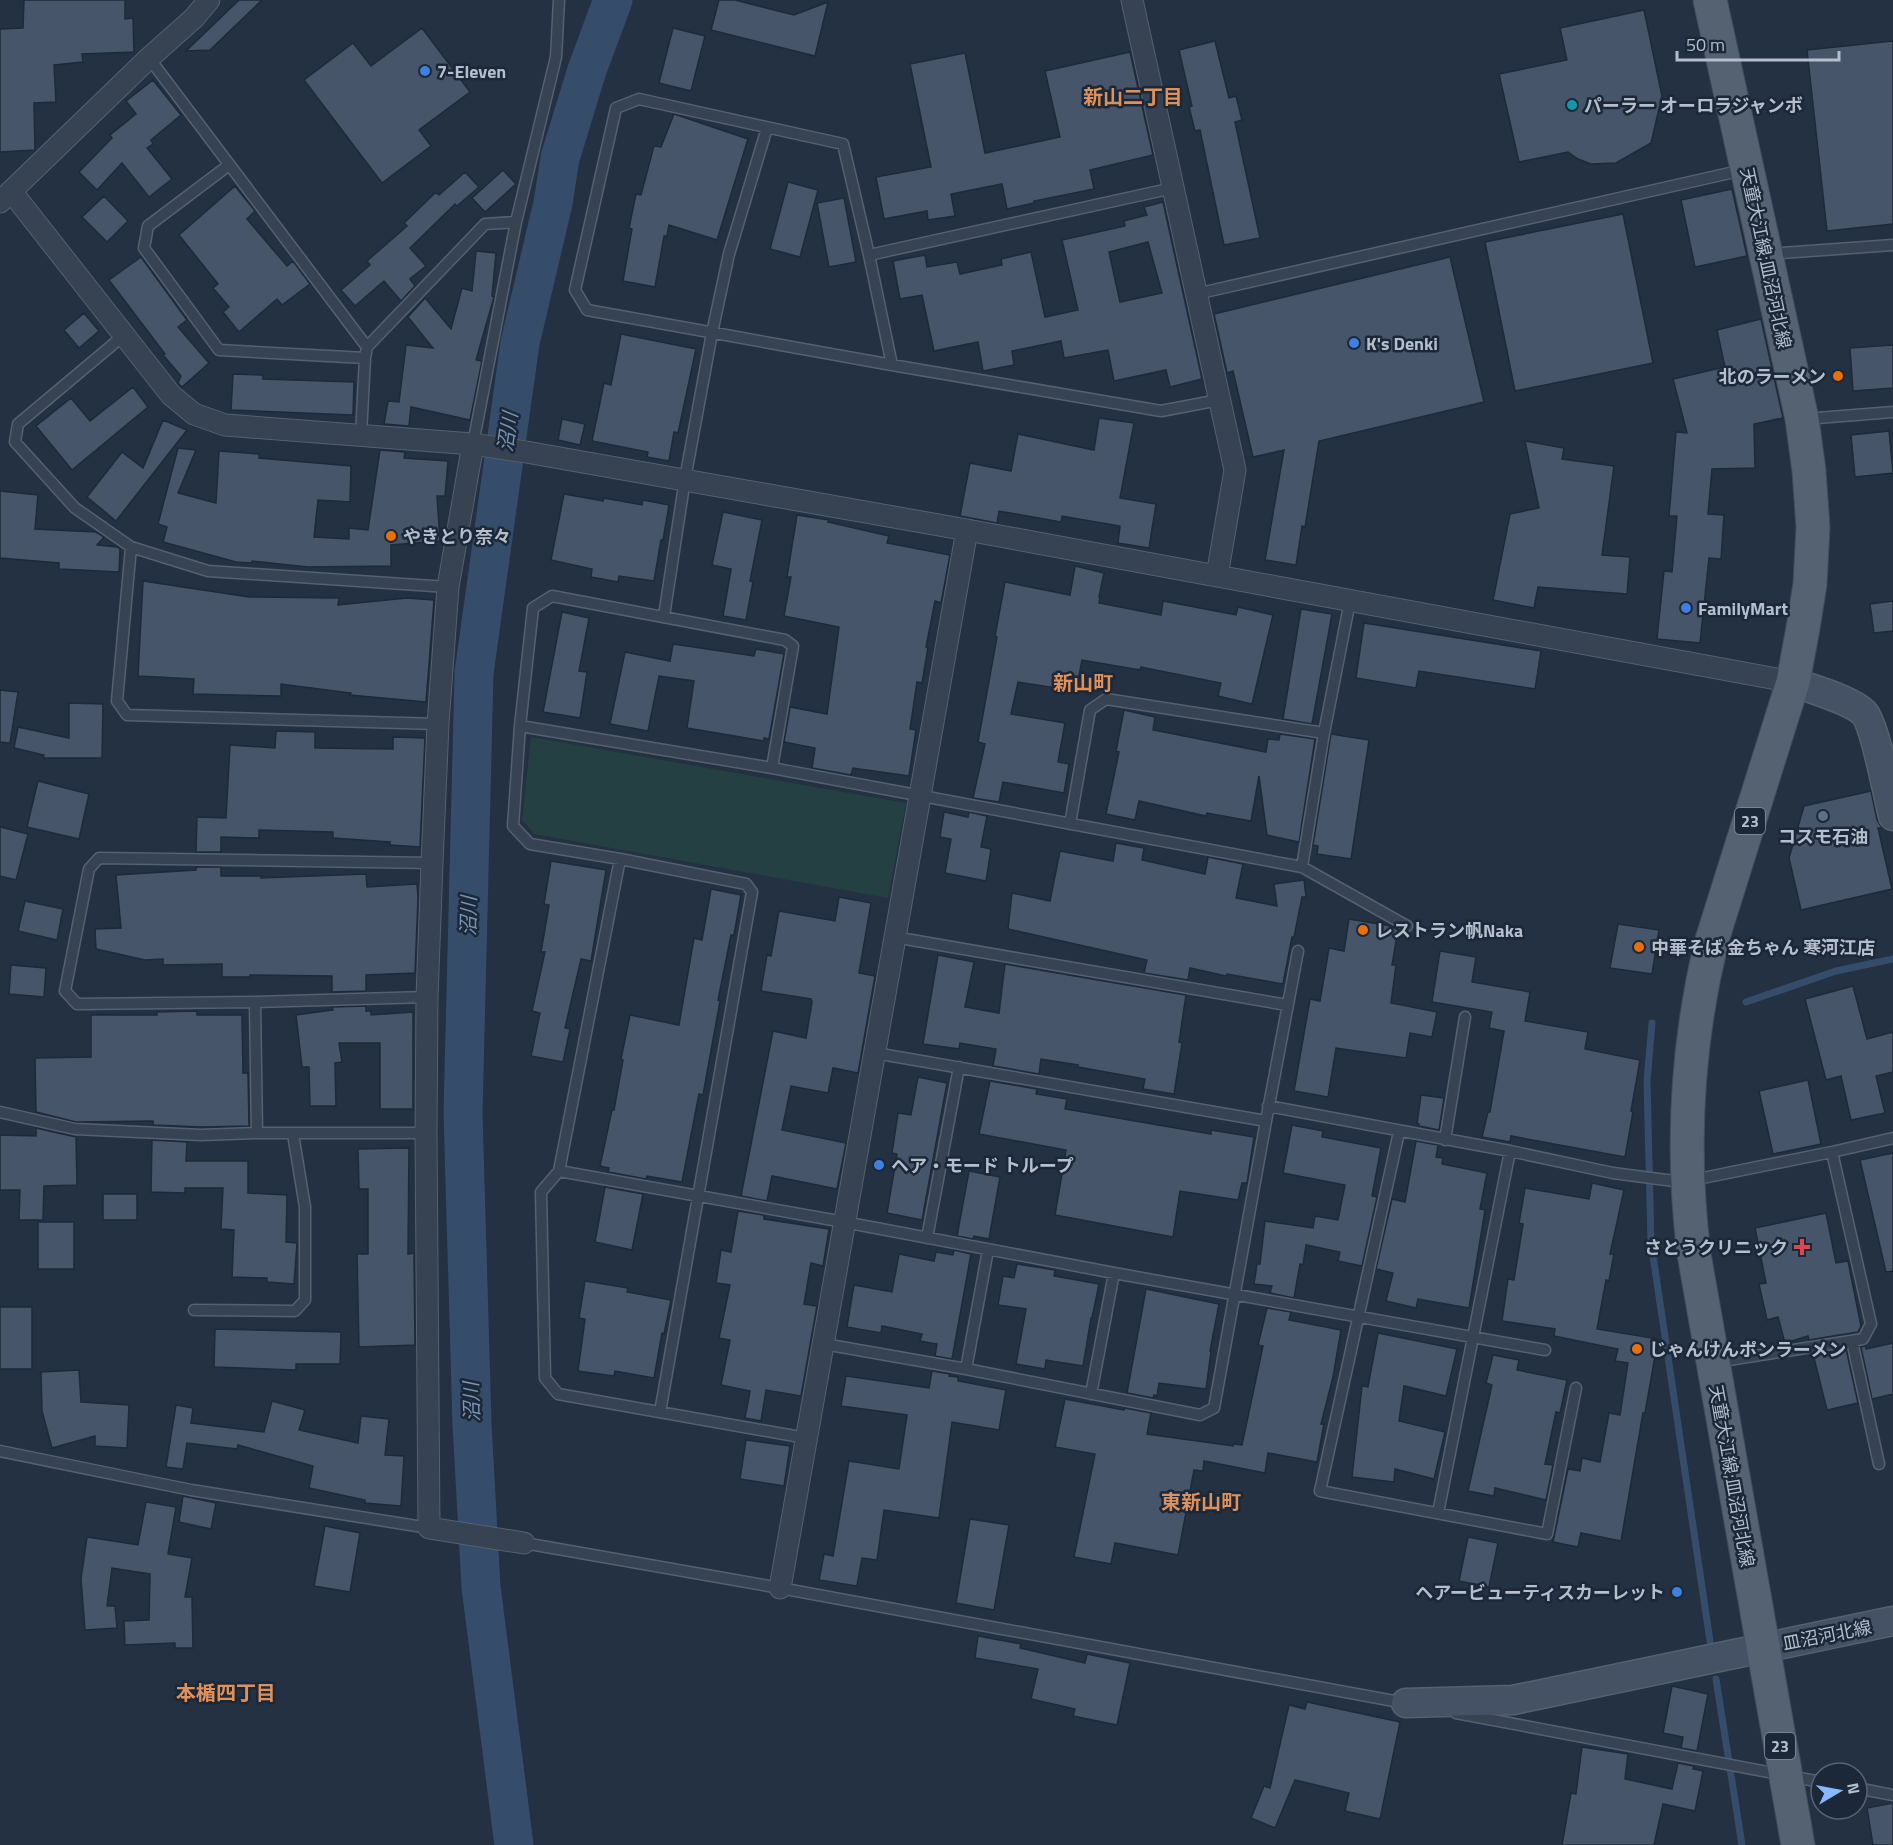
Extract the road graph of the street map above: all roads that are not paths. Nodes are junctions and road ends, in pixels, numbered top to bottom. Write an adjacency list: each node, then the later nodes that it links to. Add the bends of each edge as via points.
1 (209, 0): 5 (street)
2 (558, 0): 11 (lane, via 556,57)
3 (1132, 0): 9 (street)
4 (1710, 0): 8 (main road, 天童大江線;皿沼河北線 / 23)
5 (149, 58): 7 (lane); 10 (street)
6 (766, 128): 14 (lane, via 843,144); 16 (lane, via 729,254); 16 (lane, via 639,99 616,108 575,290 588,310)
7 (229, 165): 18 (lane); 18 (lane, via 148,226 144,248 219,350)
8 (1746, 170): 13 (main road, 天童大江線;皿沼河北線 / 23); 15 (lane)
9 (1173, 188): 14 (lane); 15 (street)
10 (6, 196): 17 (street)
11 (516, 222): 18 (lane, via 485,224); 24 (lane)
12 (1893, 245): 13 (lane)
13 (1765, 254): 22 (main road, 天童大江線;皿沼河北線 / 23)
14 (869, 255): 19 (lane)
15 (1196, 294): 20 (street)
16 (712, 333): 19 (lane); 25 (lane)
17 (123, 336): 23 (street, via 171,395 194,414 225,425); 27 (lane, via 18,424 15,442 75,508)
18 (366, 352): 23 (lane)
19 (892, 365): 20 (lane, via 1161,411)
20 (1219, 400): 28 (street, via 1235,470)
21 (1893, 412): 22 (lane)
22 (1802, 419): 32 (main road, 天童大江線;皿沼河北線 / 23, via 1813,527 1810,584)
23 (361, 435): 24 (street)
24 (473, 444): 25 (street); 29 (street)
25 (685, 479): 26 (street); 31 (lane)
26 (967, 530): 28 (street); 37 (street)
27 (131, 547): 29 (lane, via 207,571); 33 (lane, via 117,701 127,715)
28 (1217, 576): 30 (street)
29 (448, 587): 33 (street)
30 (1350, 601): 32 (street); 35 (lane)
31 (664, 616): 34 (lane, via 552,596 533,608); 36 (lane, via 785,640 793,646)
32 (1793, 682): 38 (street, via 1851,704 1865,714); 64 (main road, 天童大江線;皿沼河北線 / 23, via 1702,981 1691,1070 1687,1154)
33 (438, 724): 41 (street)
34 (520, 726): 36 (lane); 40 (lane, via 513,826 530,844)
35 (1324, 733): 39 (lane, via 1106,699 1090,710); 42 (lane)
36 (772, 768): 37 (lane)
37 (920, 797): 39 (lane); 44 (street)
38 (1893, 816)
39 (1070, 824): 42 (lane)
40 (620, 858): 63 (lane); 65 (lane, via 746,884 752,892)
41 (432, 863): 46 (street); 47 (lane, via 99,858 89,869 65,991 77,1004)
42 (1302, 867): 43 (lane)
43 (1407, 926)
44 (894, 937): 48 (lane); 50 (street)
45 (1298, 951): 48 (lane)
46 (427, 997): 47 (lane); 57 (street)
47 (255, 1002): 56 (lane)
48 (1287, 1005): 52 (lane)
49 (1466, 1017): 60 (lane)
50 (874, 1053): 51 (lane); 66 (street)
51 (959, 1067): 54 (lane); 67 (lane)
52 (1268, 1106): 54 (lane); 55 (lane)
53 (0, 1112): 56 (lane, via 75,1129 201,1135)
54 (1266, 1121): 70 (lane)
55 (1399, 1132): 60 (lane); 72 (lane)
56 (257, 1133): 58 (lane)
57 (426, 1133): 58 (lane); 86 (street)
58 (293, 1134): 71 (lane, via 305,1207 305,1300 295,1311)
59 (1893, 1138): 62 (lane)
60 (1445, 1140): 61 (lane)
61 (1510, 1151): 64 (lane, via 1613,1173); 73 (lane)
62 (1832, 1152): 64 (lane); 74 (lane, via 1871,1324 1863,1339)
63 (560, 1171): 65 (lane); 81 (lane, via 541,1192 545,1378 558,1394)
64 (1681, 1181): 77 (main road, 天童大江線;皿沼河北線 / 23)
65 (698, 1197): 66 (lane); 81 (lane)
66 (844, 1222): 67 (lane); 75 (street)
67 (927, 1238): 68 (lane)
68 (988, 1250): 69 (lane); 78 (lane)
69 (1114, 1273): 70 (lane); 80 (lane)
70 (1235, 1294): 72 (lane); 80 (lane, via 1214,1408 1200,1415)
71 (194, 1310)
72 (1358, 1317): 73 (lane); 85 (lane, via 1320,1491)
73 (1473, 1336): 76 (lane); 85 (lane)
74 (1852, 1341): 77 (lane); 84 (lane)
75 (824, 1344): 78 (lane); 82 (street)
76 (1545, 1350)
77 (1713, 1363): 90 (main road, 天童大江線;皿沼河北線 / 23)
78 (966, 1368): 80 (lane)
79 (1576, 1388): 85 (lane, via 1547,1534)
80 (1091, 1394)
81 (660, 1412): 82 (lane)
82 (806, 1438): 88 (street)
83 (0, 1451): 86 (lane, via 191,1490)
84 (1879, 1464)
85 (1438, 1513)
86 (434, 1529): 87 (street)
87 (524, 1543): 88 (lane)
88 (780, 1588): 91 (lane)
89 (1893, 1622): 90 (street, 皿沼河北線)
90 (1762, 1648): 91 (street, 皿沼河北線, via 1514,1700); 92 (main road, 23)
91 (1406, 1703): 92 (lane)
92 (1786, 1776): 93 (lane); 96 (main road, 23)
93 (1809, 1780)
94 (1869, 1790): 95 (lane)
95 (1893, 1795)
96 (1798, 1845)

